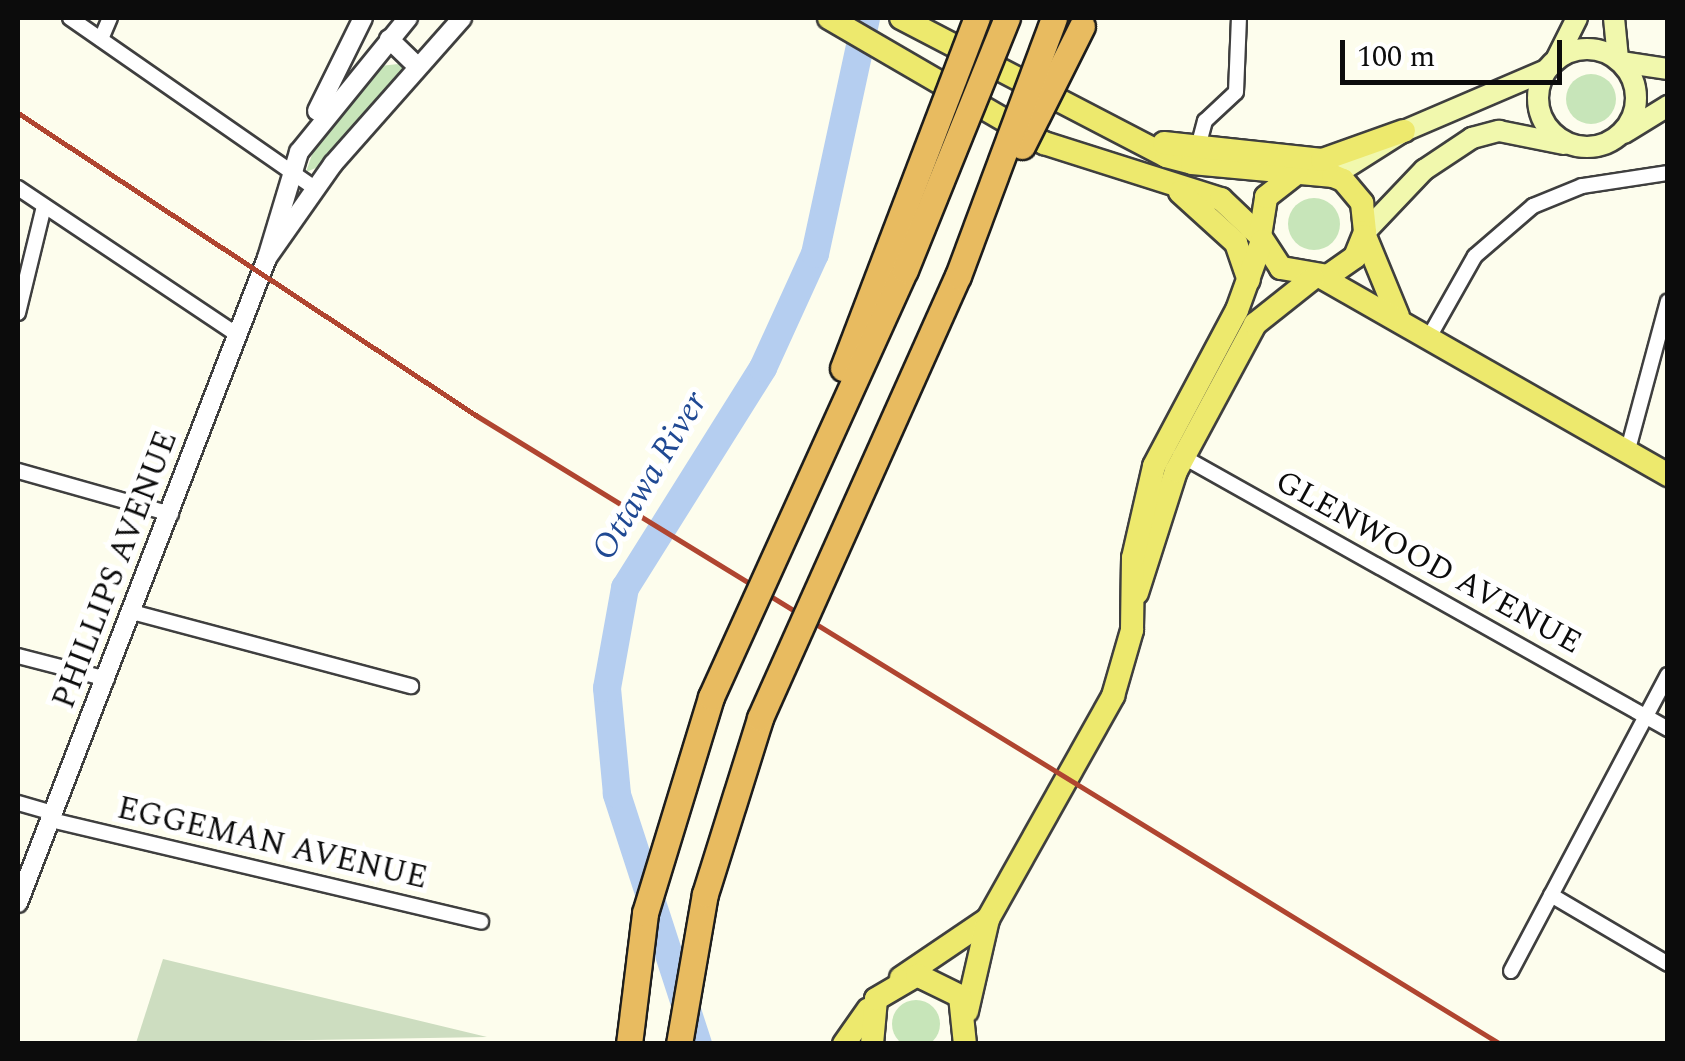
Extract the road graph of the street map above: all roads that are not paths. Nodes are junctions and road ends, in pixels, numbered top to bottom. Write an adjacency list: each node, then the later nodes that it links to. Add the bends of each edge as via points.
1 (70, 18): 15 (street)
2 (110, 18): 15 (street)
3 (363, 18): 22 (street, PHILLIPS AVENUE)
4 (408, 18): 16 (street, PHILLIPS AVENUE)
5 (462, 18): 19 (street, PHILLIPS AVENUE)
6 (828, 18): 34 (main road, via 1044,143)
7 (977, 18): 52 (highway, bridge)
8 (1007, 18): 52 (highway, bridge, via 905,270)
9 (1054, 18): 39 (highway, bridge)
10 (1240, 18): 27 (street, via 1236,92 1209,114)
11 (1576, 18): 18 (main road)
12 (1614, 18): 17 (main road)
13 (909, 22): 25 (main road)
14 (1082, 26): 39 (highway, bridge)
15 (101, 39): 28 (street)
16 (388, 39): 19 (street); 22 (street, PHILLIPS AVENUE)
17 (1619, 60): 18 (main road, via 1587,48); 20 (main road); 24 (main road, via 1636,94)
18 (1551, 64): 23 (main road); 26 (main road, via 1538,107)
19 (418, 67): 33 (street, PHILLIPS AVENUE)
20 (1668, 69)
21 (1668, 106): 24 (main road)
22 (309, 131): 28 (street, PHILLIPS AVENUE)
23 (1404, 131): 27 (main road, via 1322,160); 31 (main road)
24 (1618, 136): 26 (main road)
25 (1136, 140): 27 (main road); 29 (main road, via 1192,163)
26 (1571, 145): 36 (main road, via 1500,131 1472,138 1424,170)
27 (1198, 147)
28 (292, 172): 33 (street); 38 (street, PHILLIPS AVENUE)
29 (1296, 172): 31 (main road); 37 (main road, via 1266,197)
30 (1668, 173): 46 (street, via 1582,186 1533,206 1481,248)
31 (1333, 176): 36 (main road, via 1362,203)
32 (18, 188): 35 (street)
33 (316, 189): 38 (street, PHILLIPS AVENUE)
34 (1177, 190): 37 (main road, via 1221,199); 41 (main road, via 1236,242)
35 (44, 206): 43 (street); 45 (street)
36 (1365, 234): 40 (main road, via 1348,265); 44 (main road)
37 (1261, 239): 40 (main road, via 1280,268); 41 (main road)
38 (267, 258): 45 (street, PHILLIPS AVENUE)
39 (958, 276): 72 (highway, bridge, via 748,750 705,894)
40 (1317, 277): 44 (main road); 47 (main road, via 1261,314)
41 (1249, 280): 47 (main road)
42 (1668, 301): 48 (street)
43 (18, 314)
44 (1398, 316): 46 (main road)
45 (236, 334): 51 (street, PHILLIPS AVENUE)
46 (1428, 339): 48 (main road)
47 (1172, 451): 58 (street, GLENWOOD AVENUE); 64 (main road, via 1136,528 1136,594 1113,696)
48 (1626, 453): 50 (main road)
49 (18, 471): 51 (street)
50 (1668, 476)
51 (171, 514): 53 (street, PHILLIPS AVENUE)
52 (786, 523): 71 (highway, bridge, via 671,810 644,914)
53 (132, 612): 56 (street, PHILLIPS AVENUE); 57 (street)
54 (18, 656): 56 (street)
55 (1668, 675): 58 (street)
56 (107, 679): 61 (street, PHILLIPS AVENUE)
57 (411, 686)
58 (1645, 717): 59 (street, GLENWOOD AVENUE); 62 (street)
59 (1668, 729)
60 (18, 803): 61 (street, EGGEMAN AVENUE)
61 (52, 817): 63 (street, PHILLIPS AVENUE); 65 (street, EGGEMAN AVENUE)
62 (1551, 896): 66 (street); 67 (street)
63 (18, 903)
64 (988, 919): 68 (main road, via 951,952); 70 (main road)
65 (481, 922)
66 (1668, 964)
67 (1511, 972)
68 (901, 978): 69 (main road); 70 (main road, via 934,977)
69 (876, 999): 73 (main road); 74 (main road)
70 (970, 1031)
71 (629, 1044)
72 (679, 1044)
73 (844, 1044)
74 (872, 1044)

